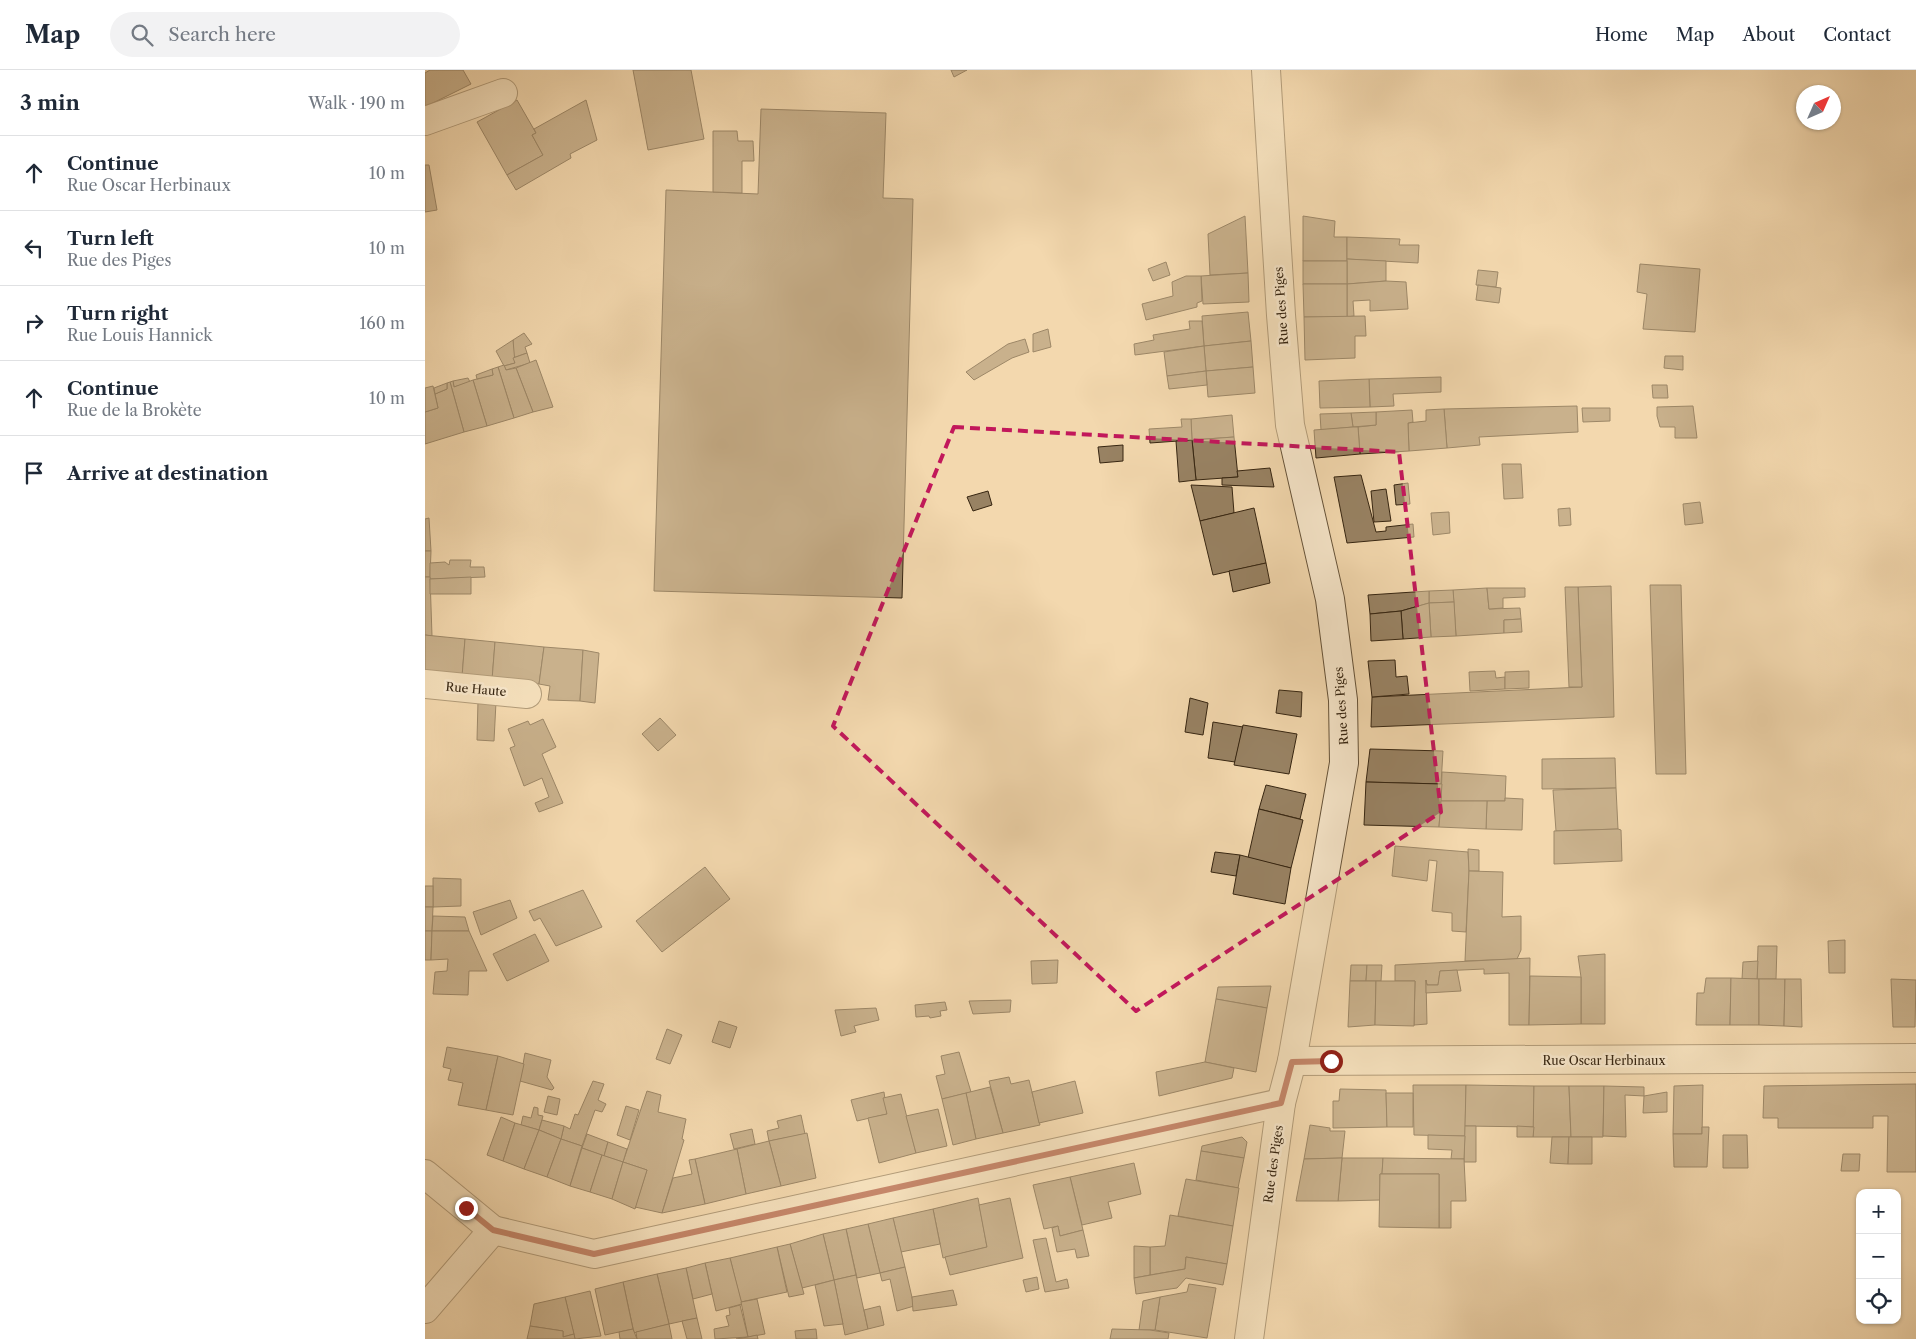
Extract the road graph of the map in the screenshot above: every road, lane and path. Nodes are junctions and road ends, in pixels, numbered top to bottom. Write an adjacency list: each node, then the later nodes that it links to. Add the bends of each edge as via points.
1 (1266, 70): 7 (street, Rue des Piges, via 1290,425 1330,599 1343,700 1344,763)
2 (503, 93): 3 (street)
3 (425, 121)
4 (425, 684): 5 (street, Rue Haute)
5 (527, 694)
6 (1916, 1058): 7 (street, Rue Oscar Herbinaux)
7 (1292, 1062): 8 (street, Rue des Piges)
8 (1281, 1103): 10 (street, via 594,1254); 12 (street, Rue des Piges)
9 (425, 1174): 10 (street)
10 (493, 1230): 11 (street)
11 (425, 1310)
12 (1249, 1339)

